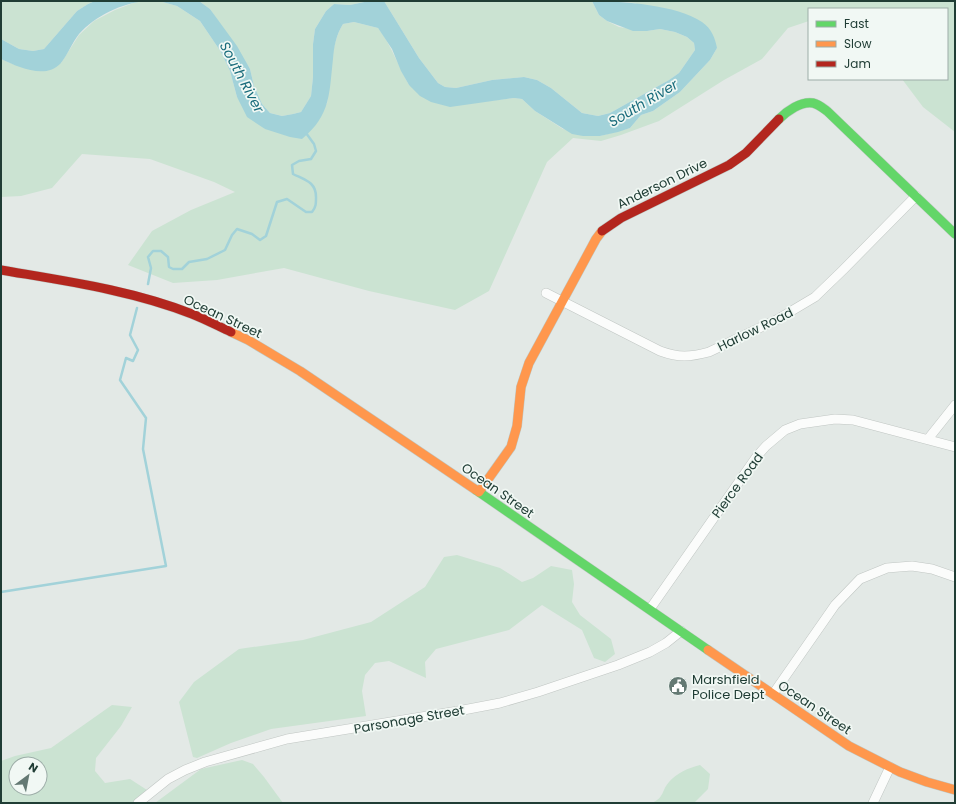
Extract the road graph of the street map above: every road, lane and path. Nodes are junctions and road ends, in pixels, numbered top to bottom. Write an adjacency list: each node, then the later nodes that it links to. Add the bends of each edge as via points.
1 (916, 196): 2 (main road, Anderson Drive); 5 (street, Harlow Road, via 815,297 778,319 709,352 678,357 670,355); 5 (main road, Anderson Drive, via 827,111 812,103 803,104 786,112 746,153 729,165 621,218 604,229 590,247)
2 (955, 234)
3 (1, 270): 9 (main road, Ocean Street, via 90,285 136,296 192,314 230,331 300,371)
4 (546, 293): 5 (street, Harlow Road)
5 (563, 302): 9 (main road, Anderson Drive, via 524,376 514,441)
6 (955, 405): 7 (street)
7 (928, 440): 8 (street, Pierce Road); 11 (street, Pierce Road, via 844,419 815,421 786,430 757,456)
8 (955, 447)
9 (479, 492): 11 (main road, Ocean Street)
10 (955, 577): 13 (street, via 932,569 912,566 887,568 860,579 835,604)
11 (650, 609): 12 (main road, Ocean Street)
12 (681, 631): 13 (main road, Ocean Street); 16 (street, Parsonage Street, via 650,652 618,665 500,703 287,739 205,762 168,779)
13 (773, 694): 14 (main road, Ocean Street, via 849,746)
14 (890, 767): 15 (main road, Ocean Street, via 933,785); 17 (street)
15 (955, 790)
16 (138, 803)
17 (873, 803)

